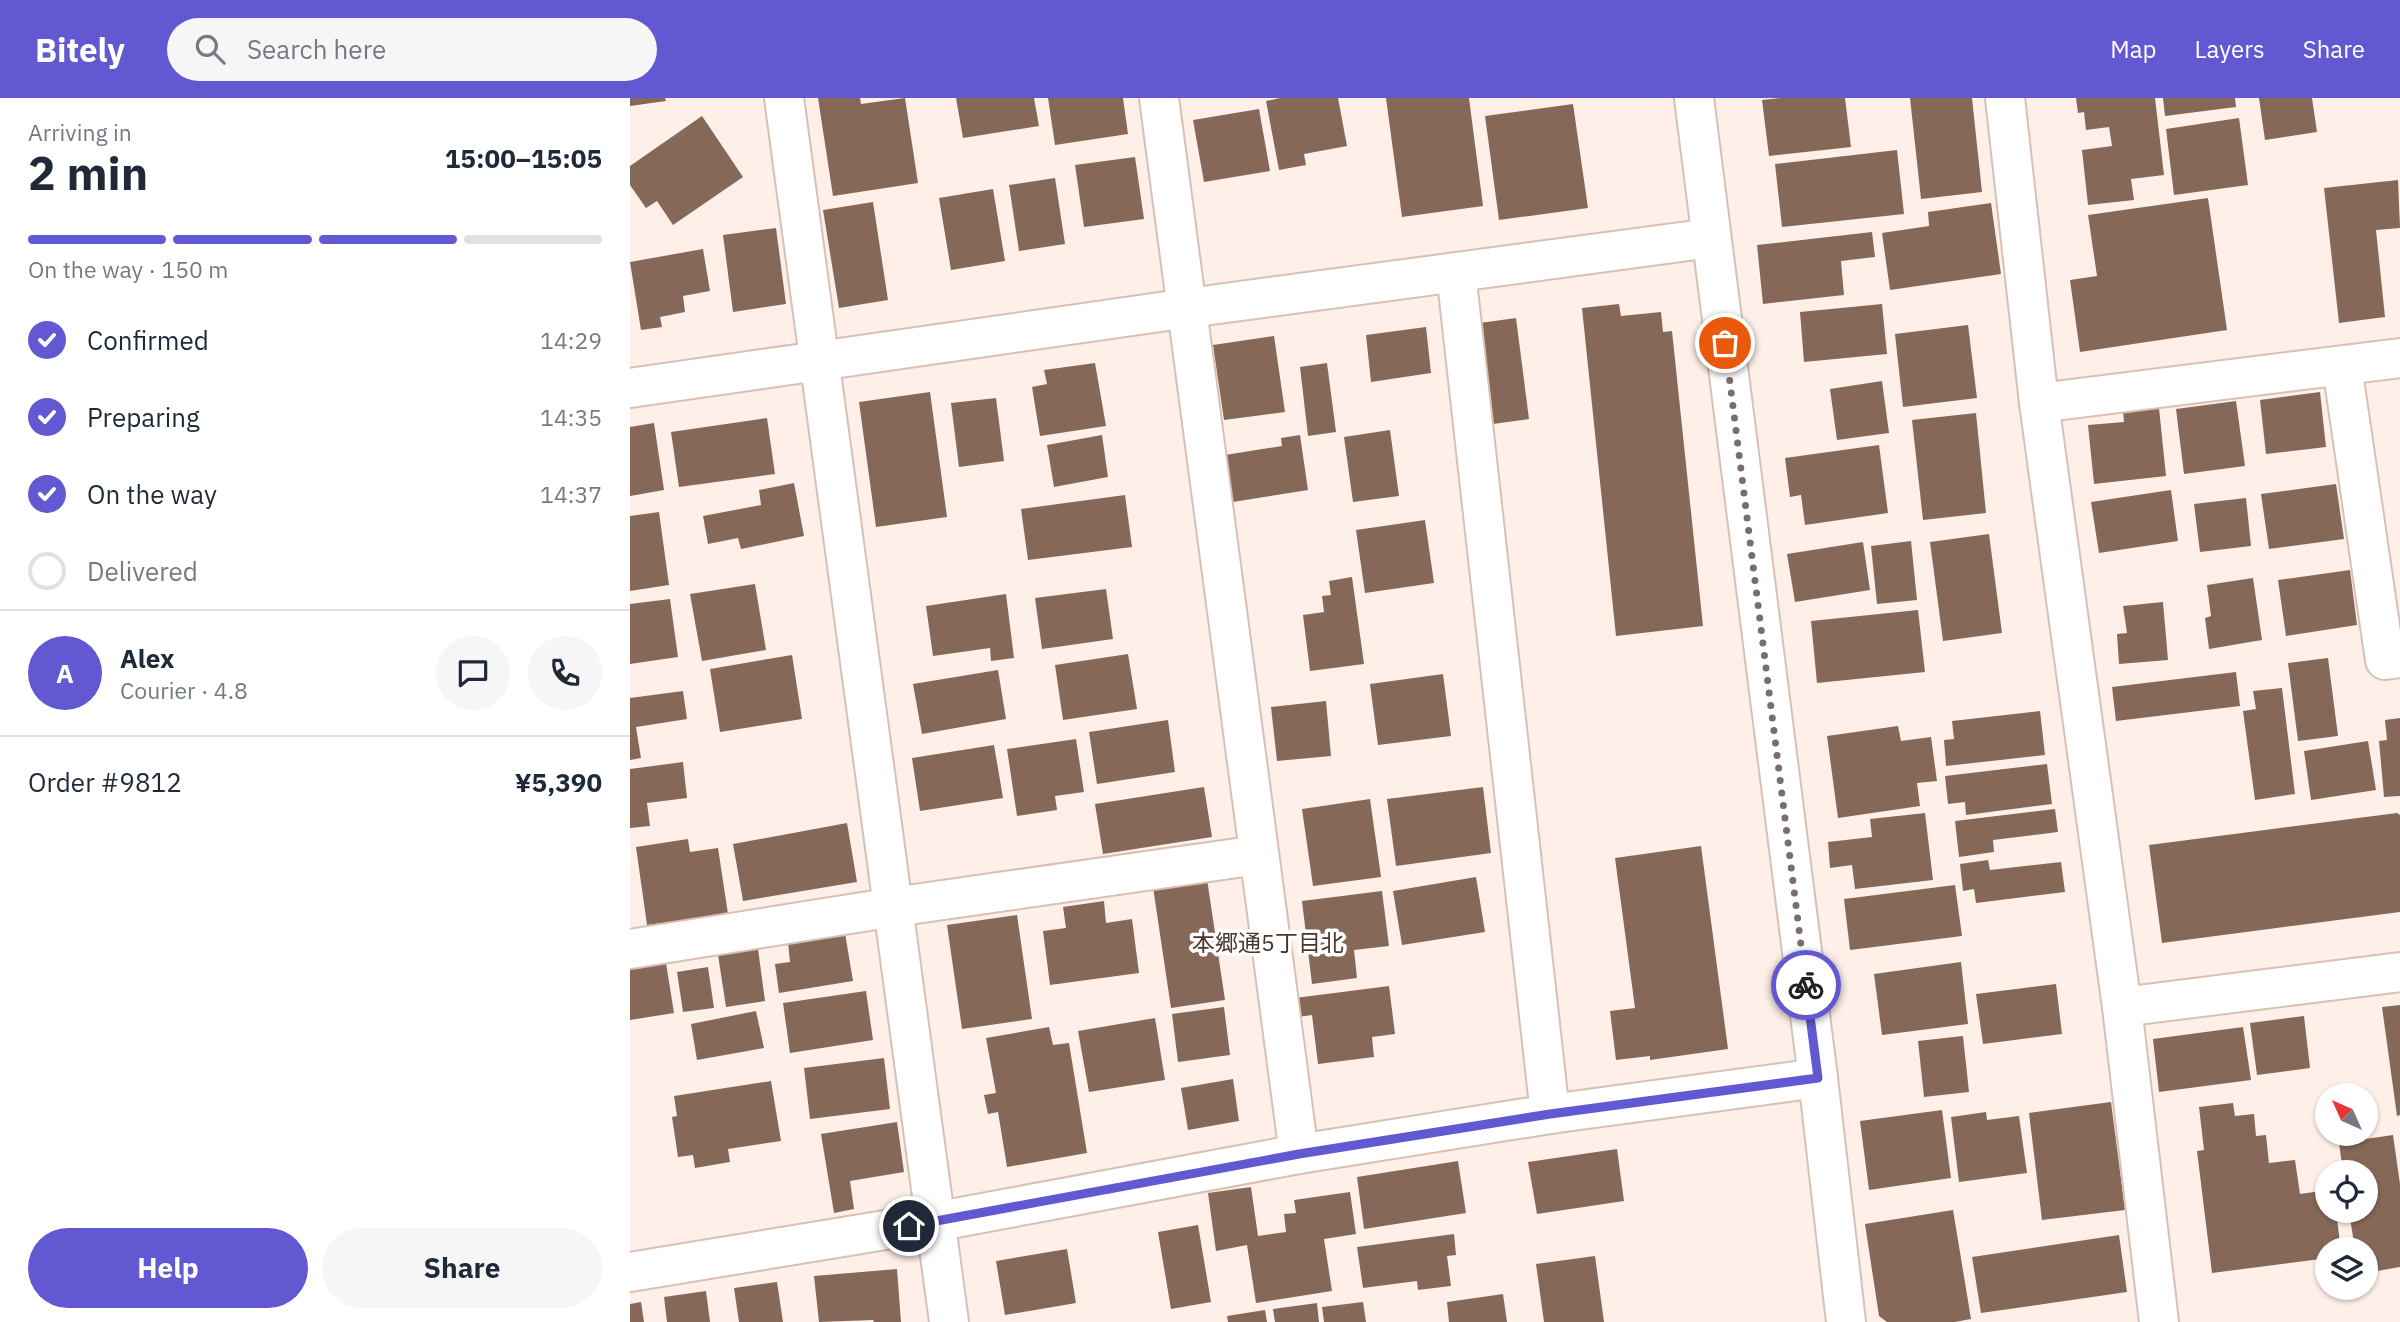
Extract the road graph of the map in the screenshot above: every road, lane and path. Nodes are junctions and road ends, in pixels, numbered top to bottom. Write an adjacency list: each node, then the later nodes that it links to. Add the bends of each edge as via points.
1 (784, 98): 9 (street)
2 (1159, 98): 7 (street)
3 (1694, 98): 5 (street)
4 (2005, 98): 12 (street)
5 (1711, 238): 6 (street); 19 (street)
6 (1456, 272): 7 (street); 20 (street)
7 (1188, 308): 9 (street); 14 (street)
8 (2400, 358): 10 (street)
9 (818, 360): 11 (street); 15 (street)
10 (2342, 366): 12 (street); 13 (street, via 2385,660)
11 (630, 388)
12 (2039, 403): 18 (street)
13 (2400, 658)
14 (1258, 855): 15 (street); 21 (street)
15 (894, 907): 16 (street); 22 (street)
16 (630, 948)
17 (2400, 972): 18 (street)
18 (2122, 1007): 26 (street)
19 (1818, 1078): 20 (street); 25 (street)
20 (1550, 1114): 21 (street)
21 (1299, 1154): 22 (street)
22 (934, 1222): 23 (street); 24 (street)
23 (630, 1272)
24 (949, 1322)
25 (1846, 1322)
26 (2159, 1322)

